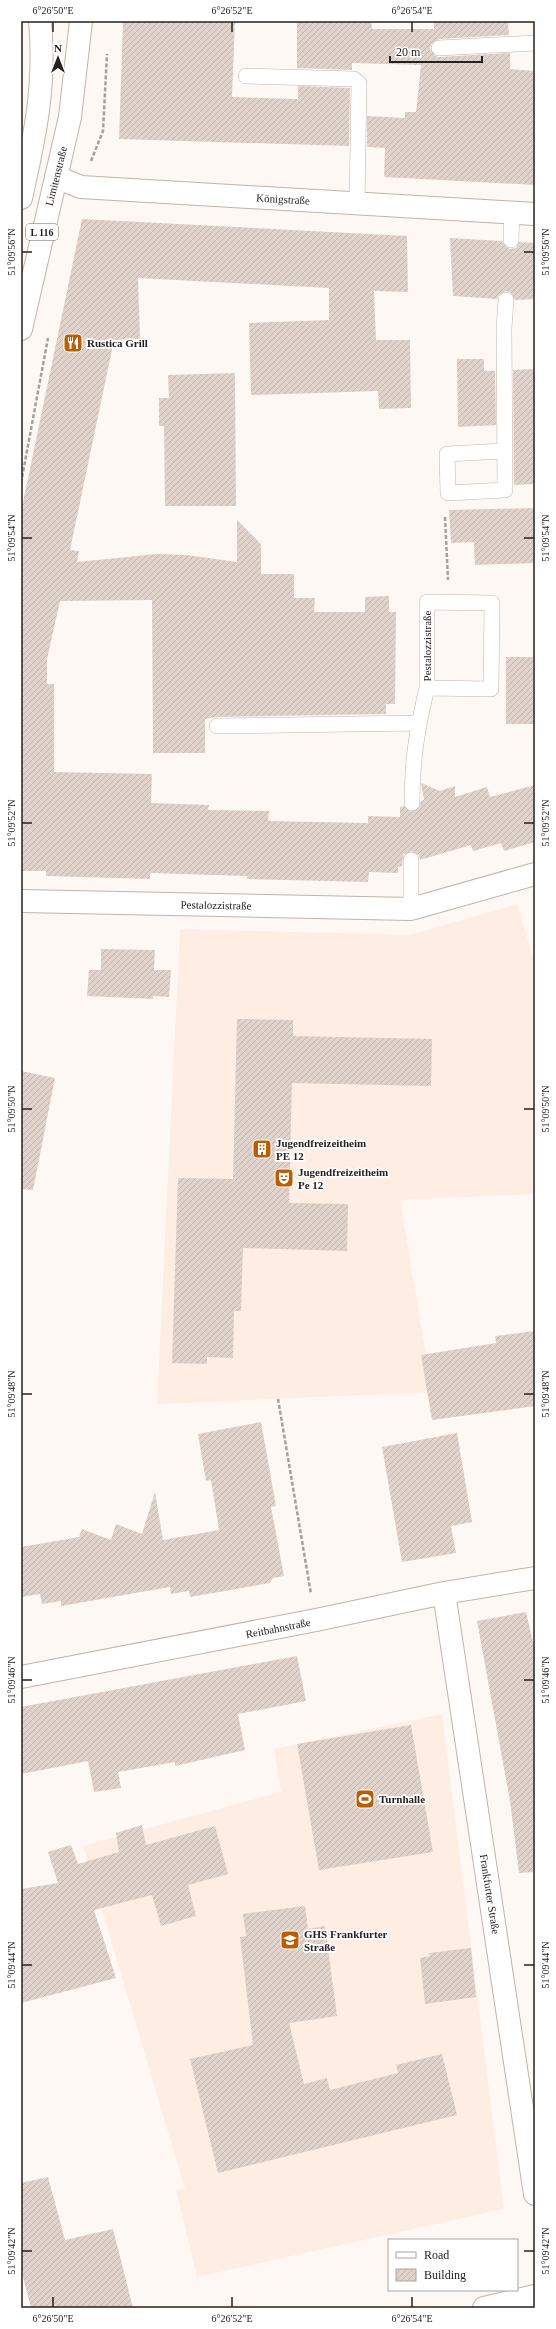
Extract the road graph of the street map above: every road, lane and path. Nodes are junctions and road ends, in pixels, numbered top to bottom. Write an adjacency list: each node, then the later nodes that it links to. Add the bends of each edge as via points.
1 (40, 21): 7 (street, via 43,50 39,118)
2 (81, 21): 6 (street, Limitenstraße / L 116, via 70,117)
3 (535, 43): 4 (lane)
4 (439, 48)
5 (246, 76): 8 (lane, via 354,79 359,83)
6 (56, 177): 8 (street, Königstraße, via 81,187); 13 (street, Limitenstraße / L 116)
7 (21, 198)
8 (357, 204): 9 (street, Königstraße)
9 (512, 213): 10 (street, Königstraße); 11 (lane)
10 (535, 214)
11 (511, 240)
12 (506, 300): 14 (lane)
13 (21, 329)
14 (504, 451): 15 (lane, via 504,490); 15 (lane, via 447,454)
15 (448, 493): 16 (path, via 444,505)
16 (449, 602): 17 (lane, Pestalozzistraße, via 427,602); 17 (lane, Pestalozzistraße, via 492,603 491,689)
17 (427, 688): 18 (lane, Pestalozzistraße)
18 (418, 723): 19 (lane); 20 (lane, Pestalozzistraße, via 412,765)
19 (217, 726)
20 (412, 803)
21 (411, 860): 24 (lane)
22 (535, 874): 24 (street, Pestalozzistraße)
23 (21, 901): 24 (street, Pestalozzistraße)
24 (411, 909)
25 (278, 1399): 28 (path)
26 (535, 1578): 27 (street, Reitbahnstraße)
27 (444, 1593): 28 (street, Reitbahnstraße); 30 (street, Frankfurter Straße)
28 (316, 1620): 29 (street, Reitbahnstraße)
29 (21, 1677)
30 (535, 2194)
31 (535, 2296): 32 (street)
32 (484, 2308)

